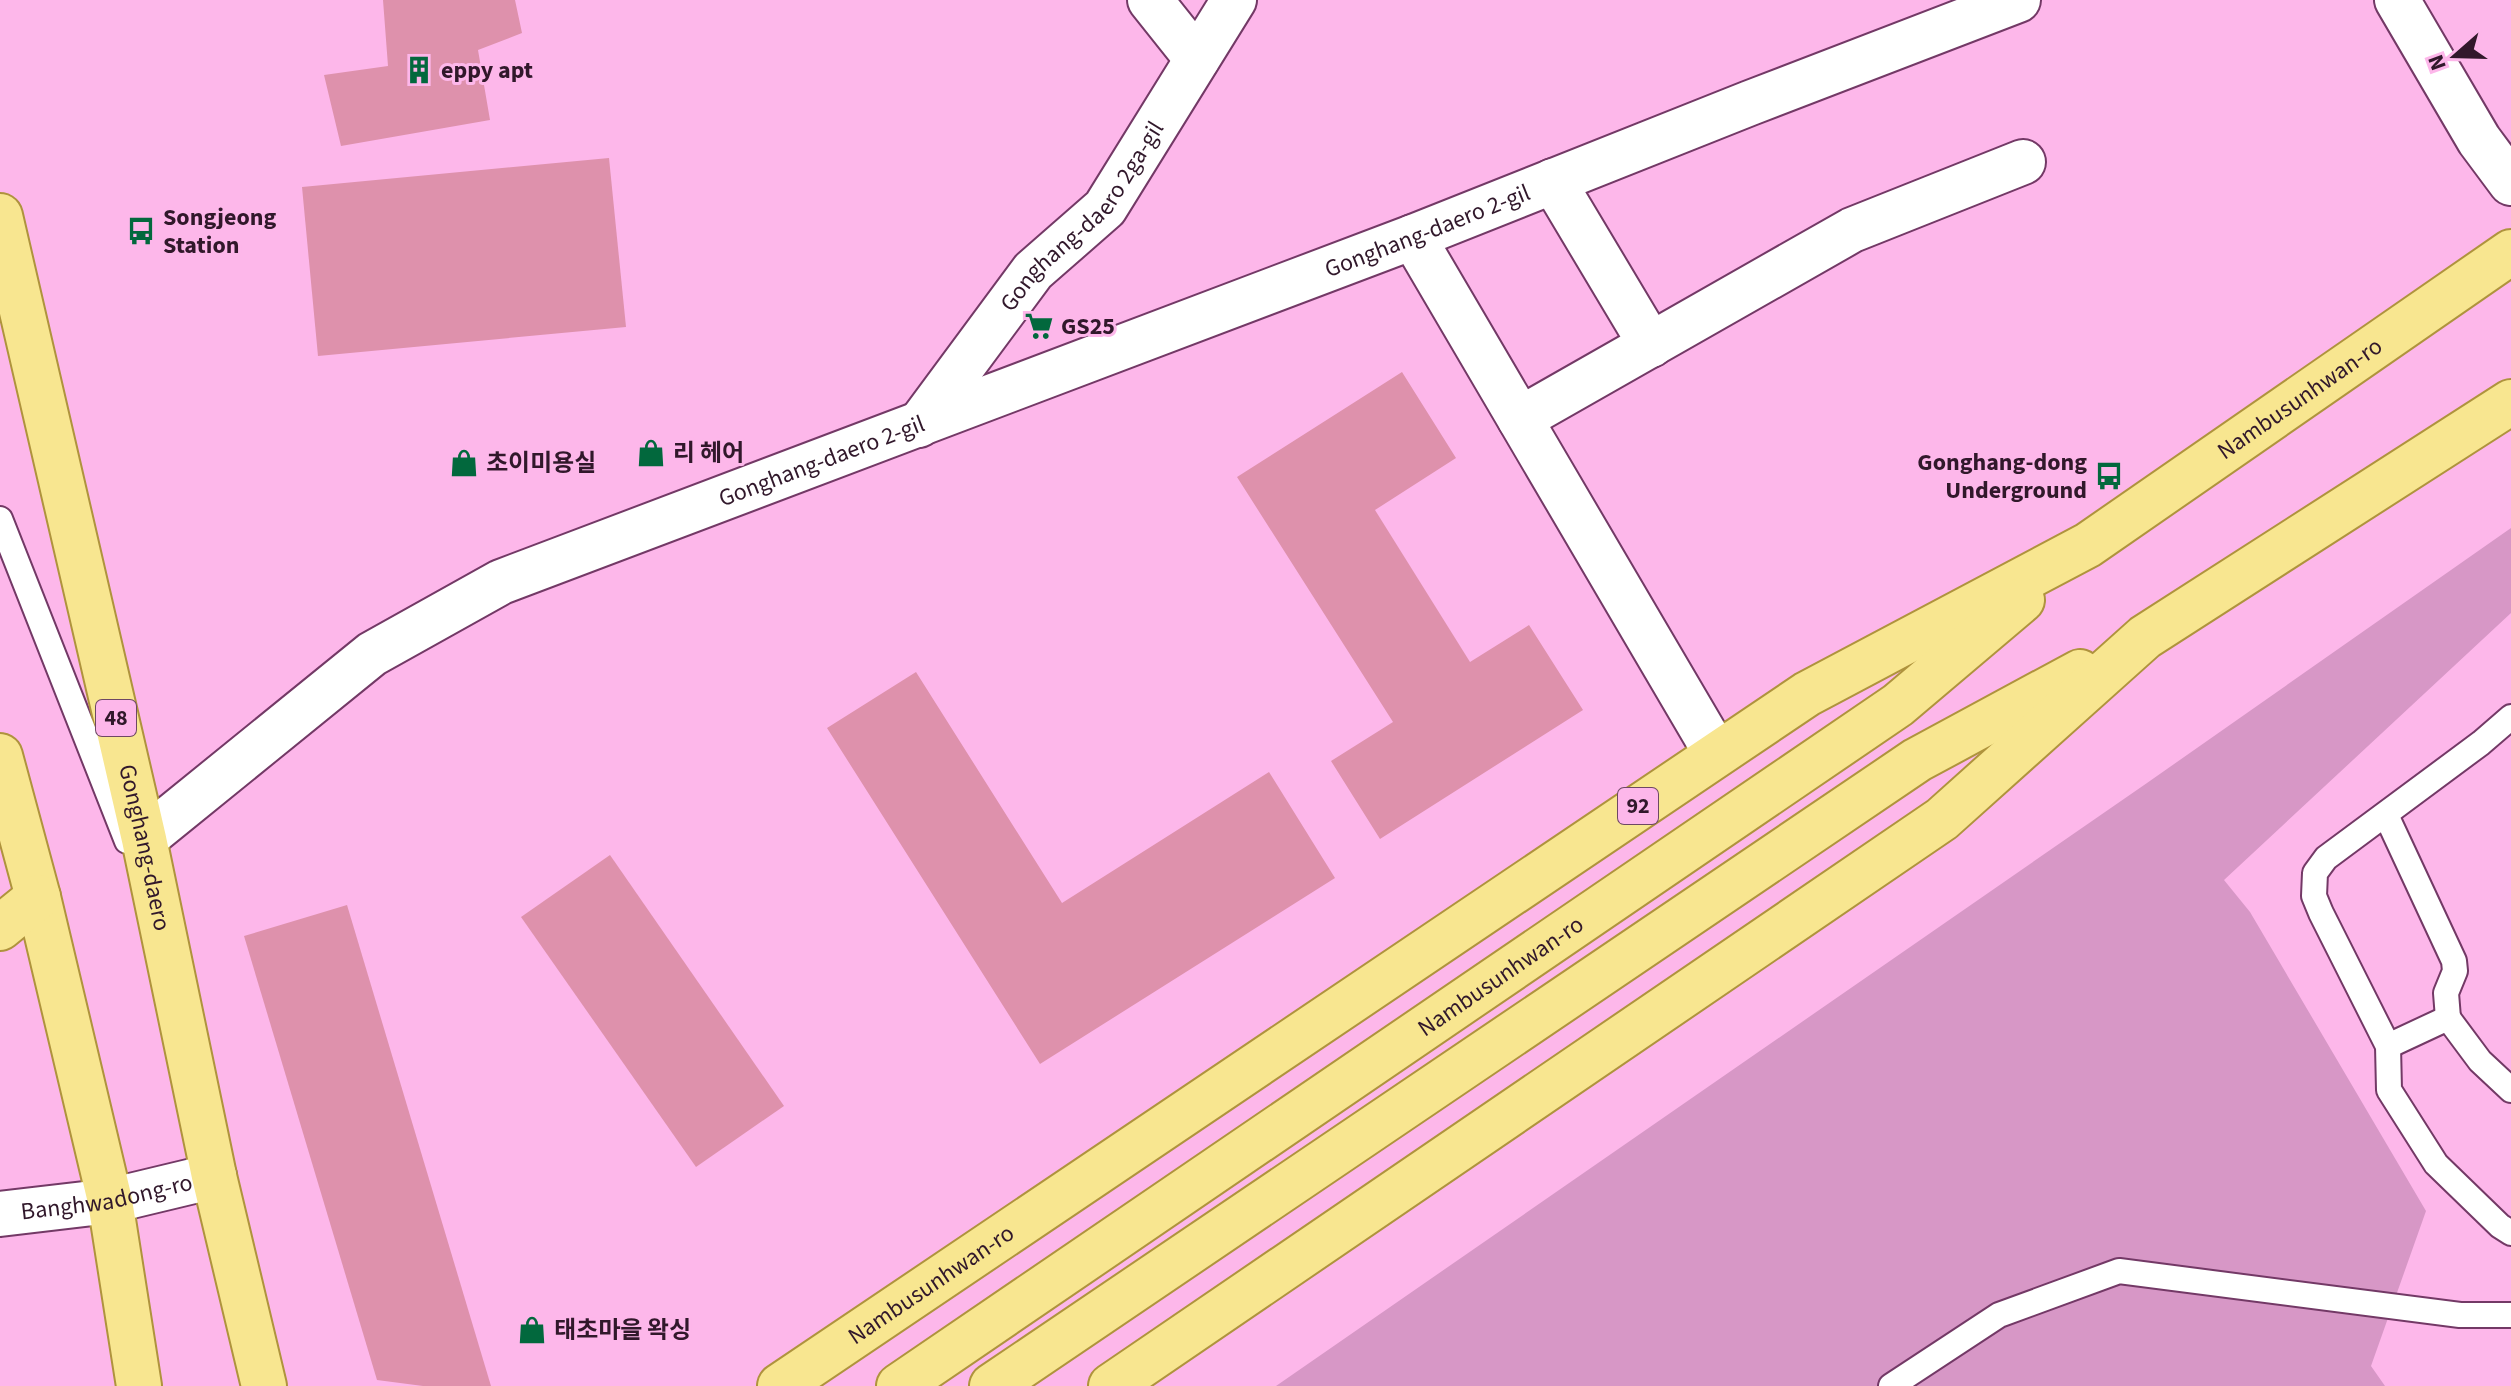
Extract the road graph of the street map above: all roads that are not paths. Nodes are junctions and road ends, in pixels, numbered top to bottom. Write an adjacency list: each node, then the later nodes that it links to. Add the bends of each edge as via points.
1 (1150, 0): 5 (street)
2 (1234, 0): 5 (street, Gonghang-daero 2ga-gil)
3 (2018, 0): 7 (street, Gonghang-daero 2-gil)
4 (2397, 0): 8 (street, via 2479,140)
5 (1197, 59): 15 (street, Gonghang-daero 2ga-gil, via 1105,208 1033,271)
6 (2023, 162): 12 (street, via 1852,230)
7 (1553, 181): 10 (street, Gonghang-daero 2-gil); 12 (street, Gonghang-daero 2-gil)
8 (2511, 183)
9 (0, 216): 23 (main road, Gonghang-daero / 48)
10 (1413, 237): 14 (street); 15 (street, Gonghang-daero 2-gil)
11 (2511, 252): 17 (main road, Nambusunhwan-ro / 92)
12 (1651, 345): 14 (street)
13 (2511, 402): 18 (main road)
14 (1520, 419): 20 (street)
15 (919, 425): 23 (street, Gonghang-daero 2-gil, via 501,582 372,654)
16 (0, 519): 25 (lane)
17 (2088, 545): 20 (main road, Nambusunhwan-ro / 92, via 1807,694); 38 (main road, Nambusunhwan-ro / 92, via 1898,705)
18 (2145, 637): 39 (main road, via 1917,760); 40 (main road, via 1942,819)
19 (2511, 717): 22 (lane)
20 (1716, 753): 37 (main road, Nambusunhwan-ro / 92)
21 (0, 756): 24 (main road)
22 (2386, 815): 27 (lane, via 2454,961 2446,993); 28 (lane, via 2326,858 2313,883 2321,913)
23 (144, 839): 25 (main road, Gonghang-daero / 48)
24 (38, 897): 26 (main road); 31 (main road)
25 (160, 925): 30 (main road, Gonghang-daero / 48)
26 (0, 928)
27 (2448, 1018): 28 (lane); 29 (lane, via 2480,1061)
28 (2388, 1046): 33 (lane, via 2389,1090 2436,1164)
29 (2511, 1090)
30 (214, 1176): 31 (street, Banghwadong-ro); 35 (main road, Gonghang-daero / 48)
31 (110, 1201): 32 (street, Banghwadong-ro); 36 (main road)
32 (0, 1214)
33 (2511, 1233)
34 (2511, 1315): 41 (lane, via 2460,1315 2119,1271 1999,1315)
35 (269, 1381)
36 (139, 1386)
37 (780, 1386)
38 (899, 1386)
39 (992, 1386)
40 (1111, 1386)
41 (1891, 1386)

